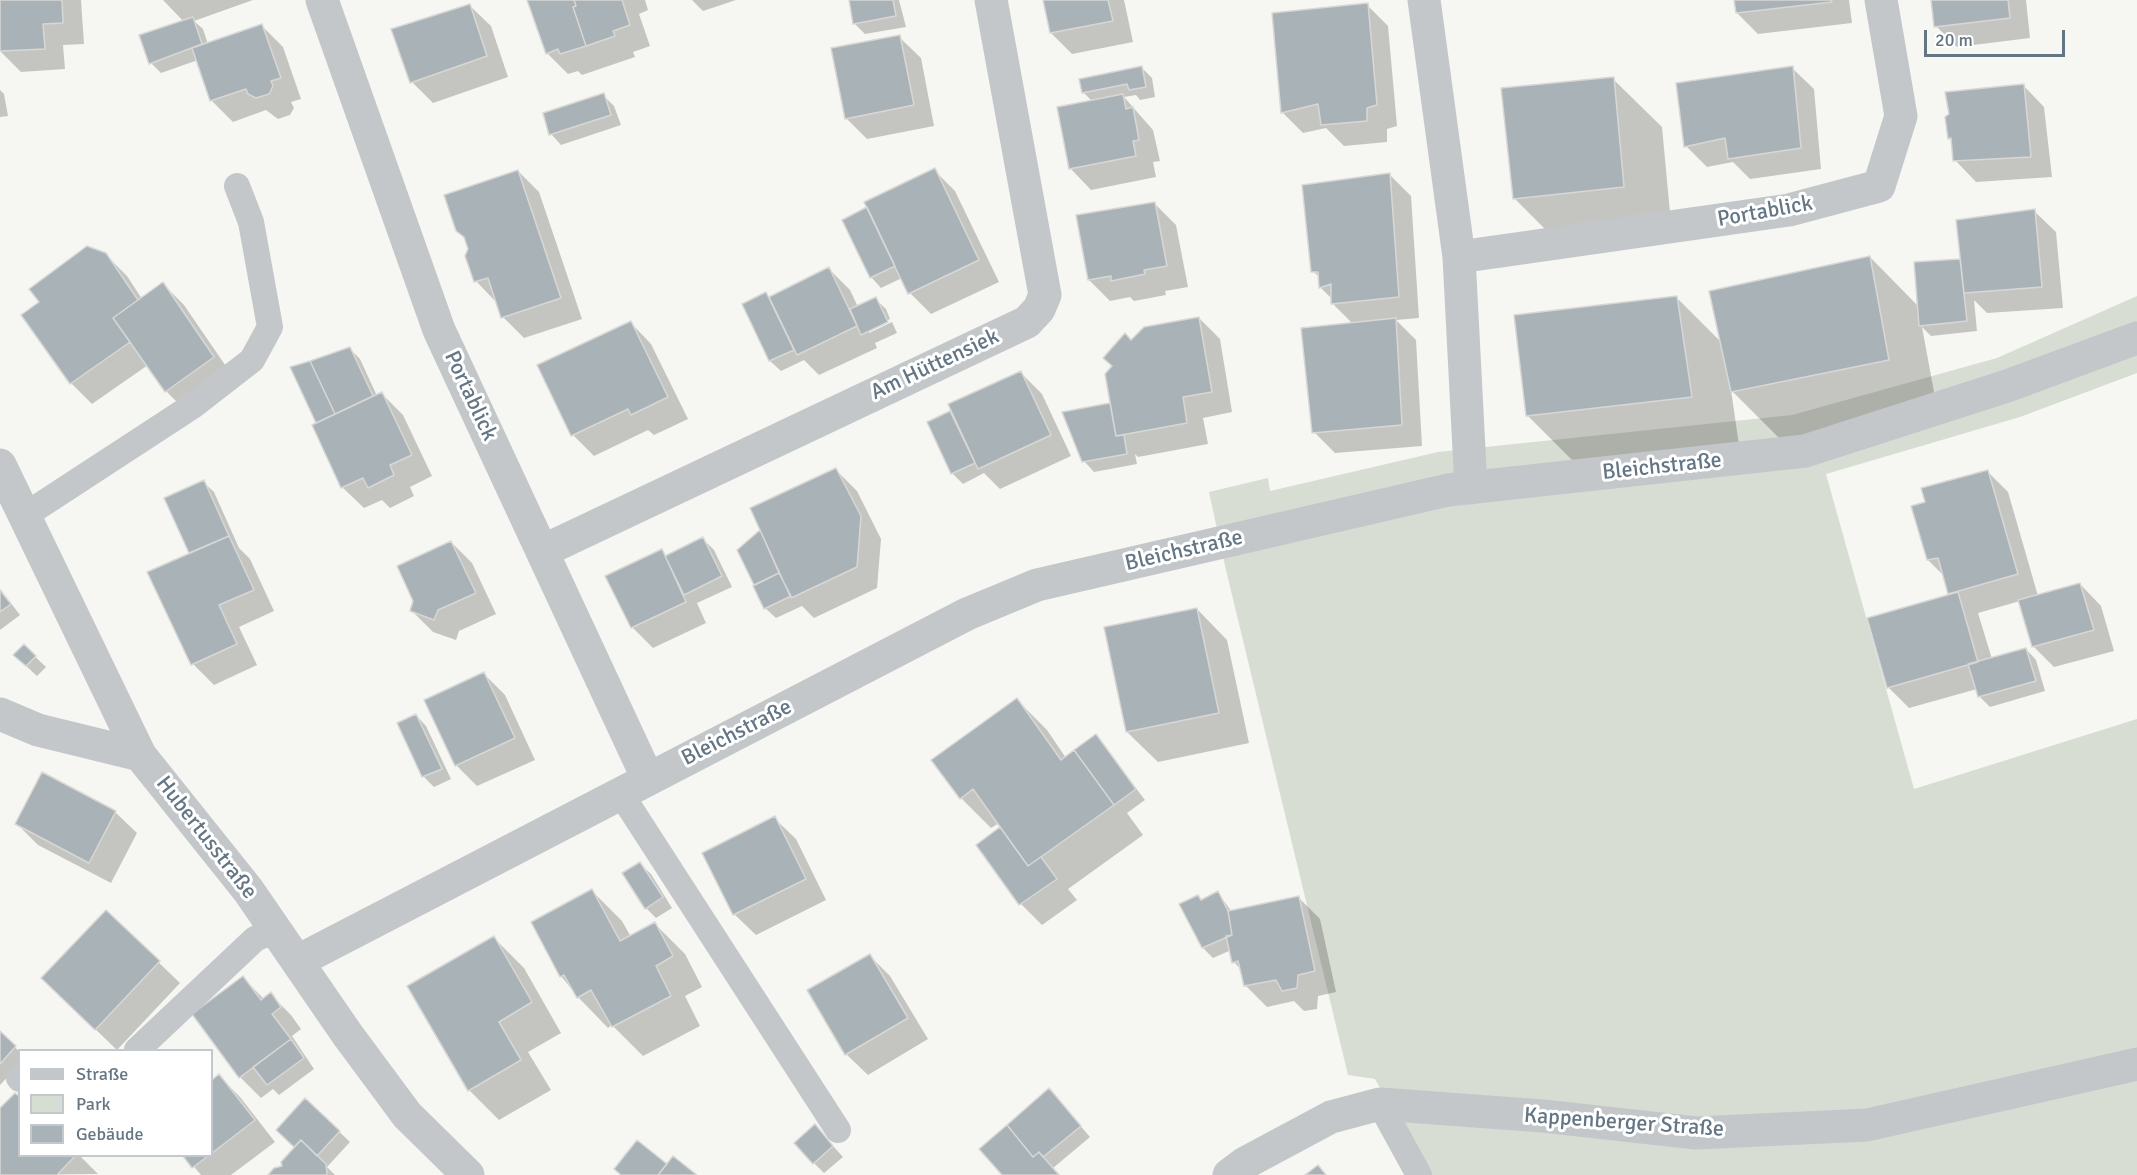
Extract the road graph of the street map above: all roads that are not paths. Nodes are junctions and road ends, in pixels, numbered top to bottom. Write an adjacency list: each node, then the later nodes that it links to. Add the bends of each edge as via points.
1 (322, 0): 11 (street, Portablick, via 439,330)
2 (990, 0): 11 (street, Am Hüttensiek, via 1046,295 1040,309 1027,322)
3 (1424, 0): 6 (street)
4 (1881, 0): 6 (street, Portablick, via 1900,116 1879,186 1790,210)
5 (237, 186): 10 (lane, via 250,222 270,327 252,360 194,405)
6 (1459, 257): 9 (street)
7 (2137, 338): 9 (street, Bleichstraße, via 1996,390 1805,451)
8 (0, 465): 10 (street, Hubertusstraße)
9 (1471, 488): 14 (street, Bleichstraße, via 1448,490 1037,585 967,614)
10 (24, 516): 13 (street, Hubertusstraße)
11 (543, 551): 14 (street, Portablick)
12 (0, 714): 13 (street, via 38,730)
13 (140, 755): 15 (street, Hubertusstraße)
14 (634, 787): 16 (street, Bleichstraße); 20 (lane)
15 (276, 929): 16 (street, Hubertusstraße); 17 (lane, via 255,939)
16 (298, 962): 21 (street, Hubertusstraße, via 407,1115)
17 (138, 1049)
18 (2137, 1064): 19 (street, Kappenberger Straße, via 1856,1125 1696,1133)
19 (1380, 1104): 22 (street, Kappenberger Straße, via 1331,1117); 23 (lane)
20 (838, 1130)
21 (468, 1175)
22 (1229, 1175)
23 (1419, 1175)

